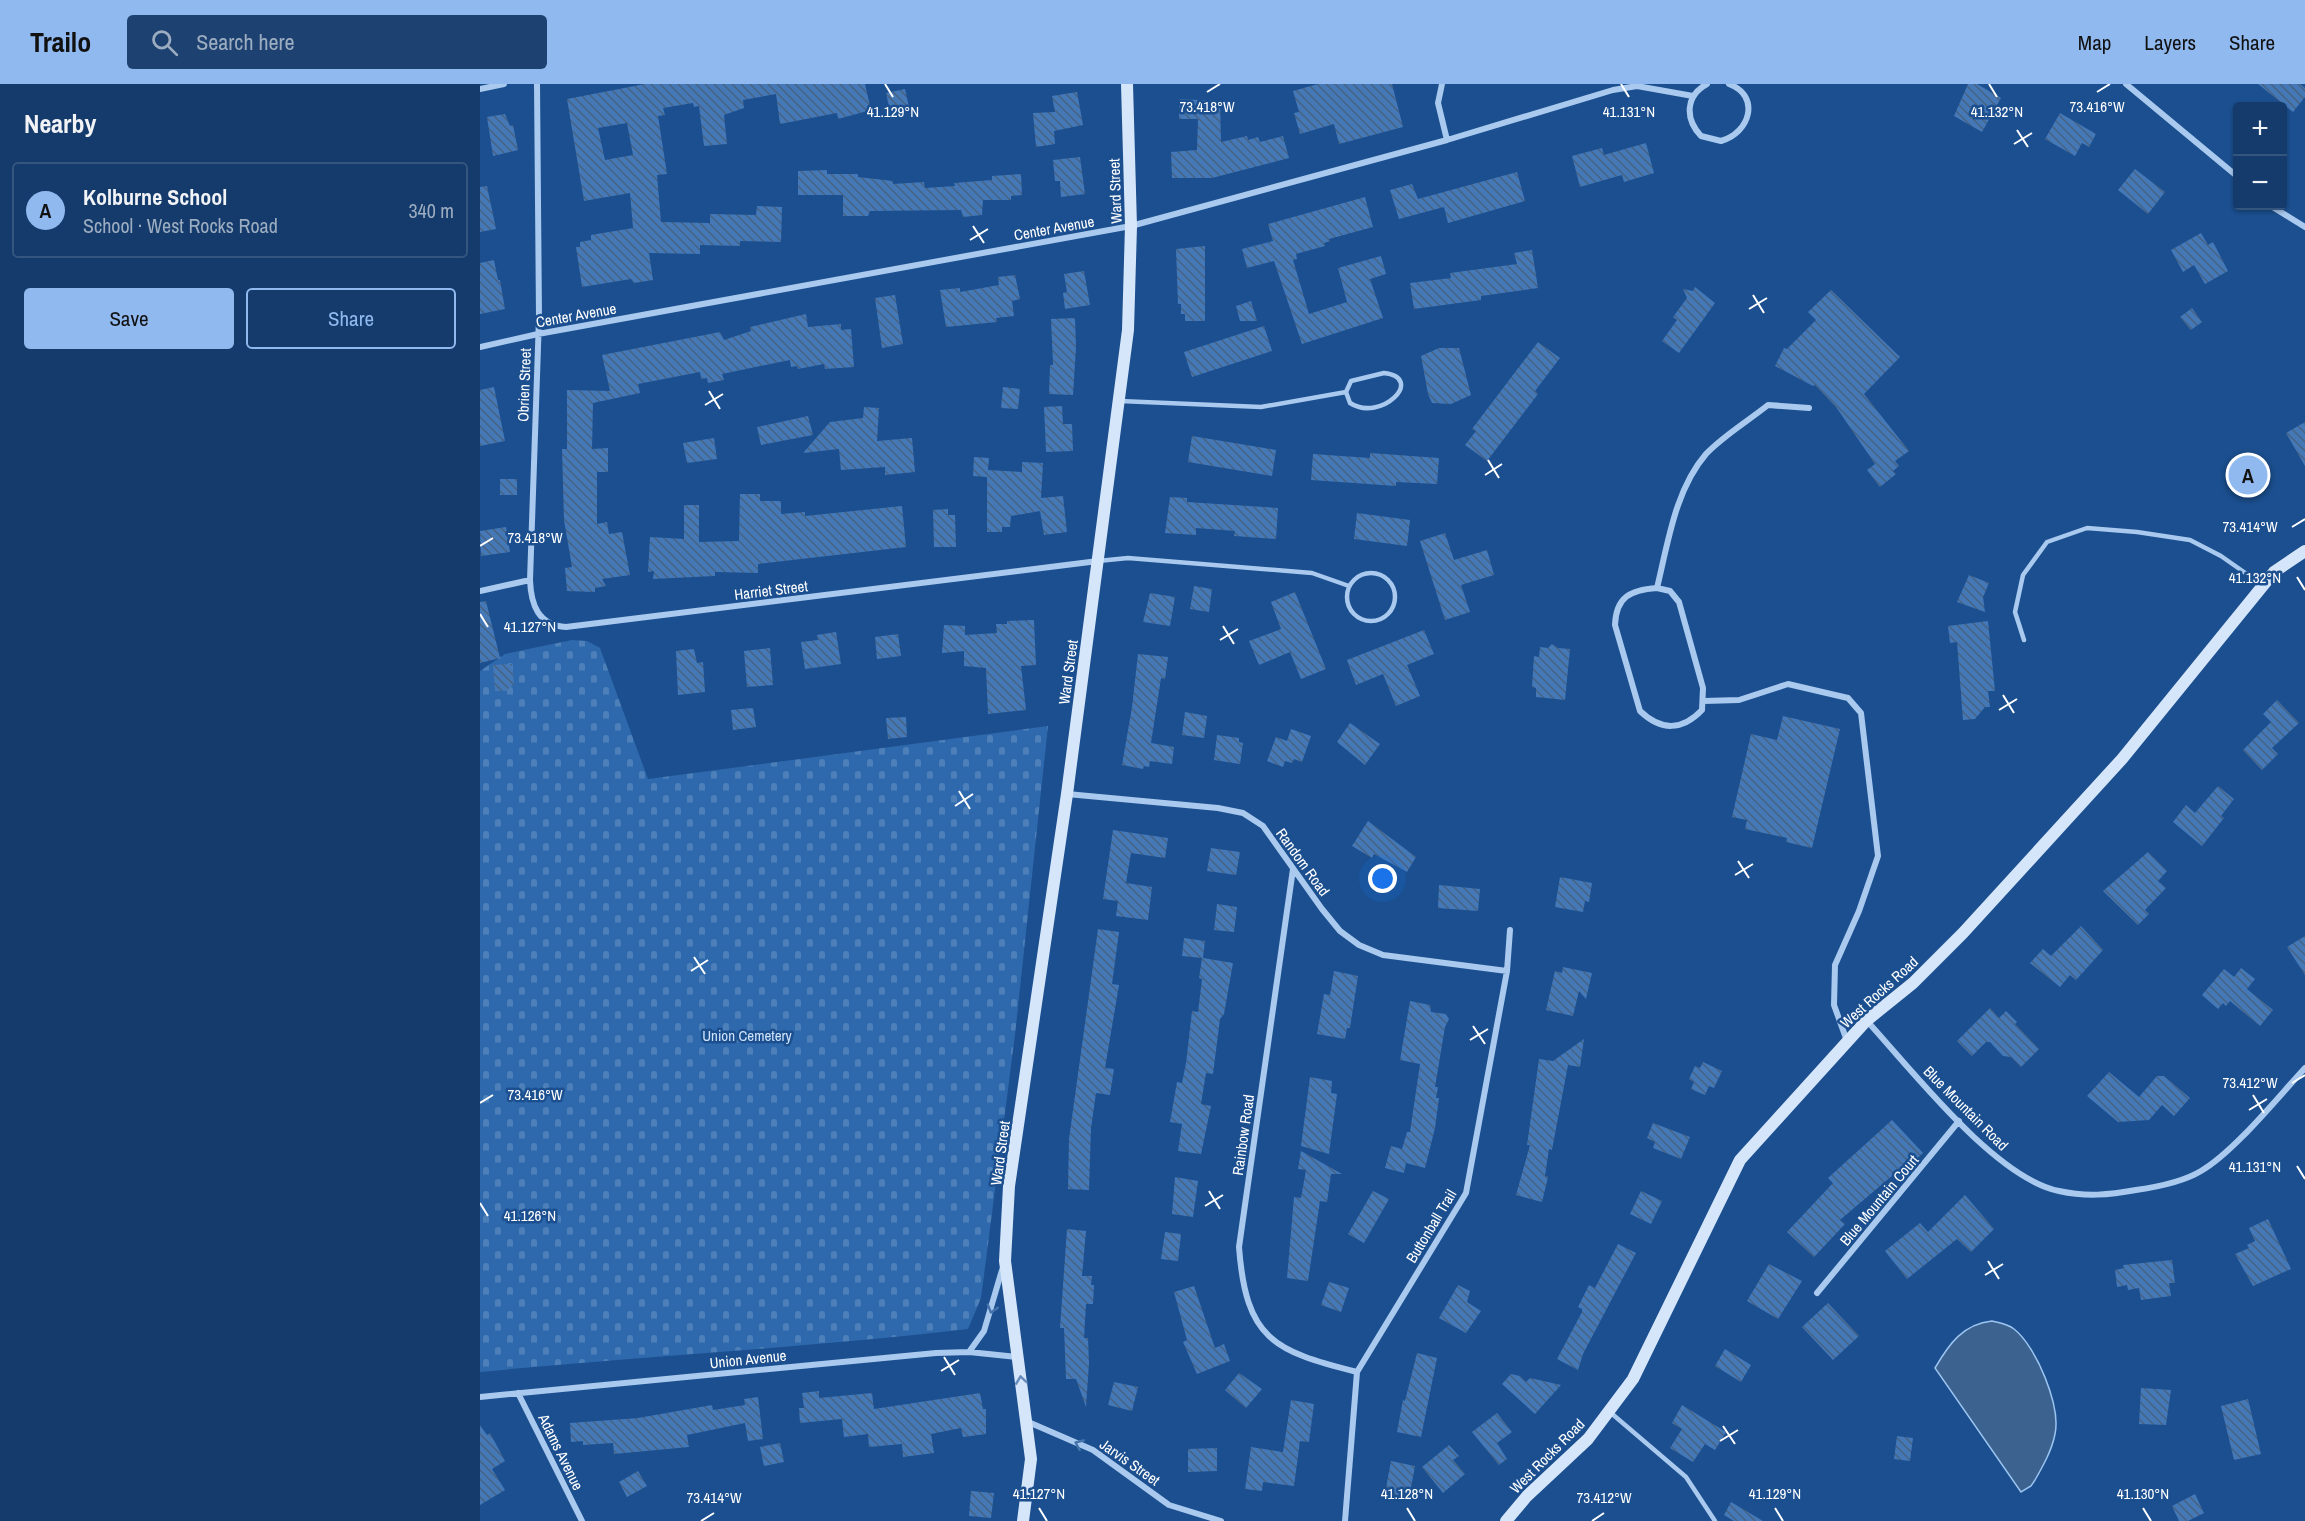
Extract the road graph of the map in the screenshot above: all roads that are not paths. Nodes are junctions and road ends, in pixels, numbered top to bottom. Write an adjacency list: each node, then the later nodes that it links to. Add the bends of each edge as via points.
1 (504, 84): 8 (street)
2 (537, 84): 15 (street, Obrien Street)
3 (1127, 84): 13 (main road, Ward Street)
4 (1442, 84): 10 (street, via 1438,103)
5 (1707, 84): 9 (street)
6 (1729, 84): 9 (street, via 1742,93 1748,112 1746,124 1731,138 1710,140 1694,129 1689,109)
7 (2126, 84): 11 (street)
8 (480, 89)
9 (1693, 96): 10 (street, Center Avenue, via 1637,86 1613,90)
10 (1447, 140): 13 (street, Center Avenue)
11 (2233, 173)
12 (2277, 210): 14 (street)
13 (1131, 226): 15 (street, Center Avenue); 18 (main road, Ward Street, via 1128,330)
14 (2305, 227)
15 (538, 334): 16 (street, Center Avenue); 22 (street, Obrien Street)
16 (480, 347)
17 (1346, 392): 17 (lane, via 1350,403 1361,408 1391,402 1400,387 1395,377 1384,373 1356,378); 18 (lane, via 1261,407)
18 (1120, 401): 21 (main road, Ward Street)
19 (1809, 408): 25 (street, via 1768,405 1707,454 1690,476 1679,505)
20 (2305, 551): 24 (main road, West Rocks Road, via 2274,572)
21 (1098, 561): 22 (street, Harriet Street, via 566,627 551,625 538,615 531,598); 23 (lane, via 1128,558 1312,573); 29 (main road, Ward Street)
22 (530, 580): 26 (street)
23 (1349, 585): 23 (lane, via 1347,604 1359,619 1378,621 1392,609 1394,591 1382,576 1364,574)
24 (2263, 586): 27 (lane, via 2190,540 2087,528 2048,542 2023,575 2015,612); 33 (main road, West Rocks Road, via 2122,759 1987,907 1912,983)
25 (1657, 588): 28 (street, via 1670,591 1678,602); 28 (street, via 1629,594 1615,611 1615,625 1640,711 1651,721 1679,726 1697,715)
26 (480, 591)
27 (2024, 640)
28 (1704, 701): 34 (street, via 1739,700 1788,684 1848,698 1861,714 1878,856 1835,965 1834,1005)
29 (1067, 794): 30 (street, Random Road, via 1242,813 1263,826); 37 (main road, Ward Street, via 1010,1186)
30 (1293, 869): 32 (street, Random Road, via 1340,931 1359,945 1383,955); 41 (street, Rainbow Road, via 1239,1247 1241,1280 1251,1314 1269,1339 1291,1353)
31 (1510, 930): 32 (street, Buttonball Trail)
32 (1507, 971): 41 (street, Buttonball Trail, via 1466,1193)
33 (1866, 1021): 34 (main road, West Rocks Road); 36 (street, Blue Mountain Road)
34 (1848, 1041): 44 (main road, West Rocks Road, via 1740,1160 1633,1379)
35 (2305, 1068): 36 (street, Blue Mountain Road, via 2234,1143 2201,1171 2157,1186 2103,1197 2057,1191 2016,1173)
36 (1959, 1121): 38 (street, Blue Mountain Court)
37 (1005, 1261): 39 (street, Ward Street, one-way to 39, via 984,1331); 40 (main road, Ward Street)
38 (1817, 1293)
39 (969, 1352): 40 (street, Union Avenue); 42 (street, Union Avenue)
40 (1018, 1357): 45 (main road, Ward Street, one-way to 40)
41 (1357, 1372): 49 (street, Buttonball Trail)
42 (518, 1393): 43 (street, Union Avenue); 46 (street, Adams Avenue)
43 (480, 1397)
44 (1609, 1411): 50 (main road, West Rocks Road, via 1588,1440 1527,1496); 51 (lane, via 1686,1477)
45 (1026, 1421): 47 (main road, Ward Street, via 1031,1459); 48 (street, Jarvis Street, one-way to 45, via 1169,1505 1094,1450)
46 (582, 1521)
47 (1023, 1521)
48 (1221, 1521)
49 (1345, 1521)
50 (1506, 1521)
51 (1715, 1521)

